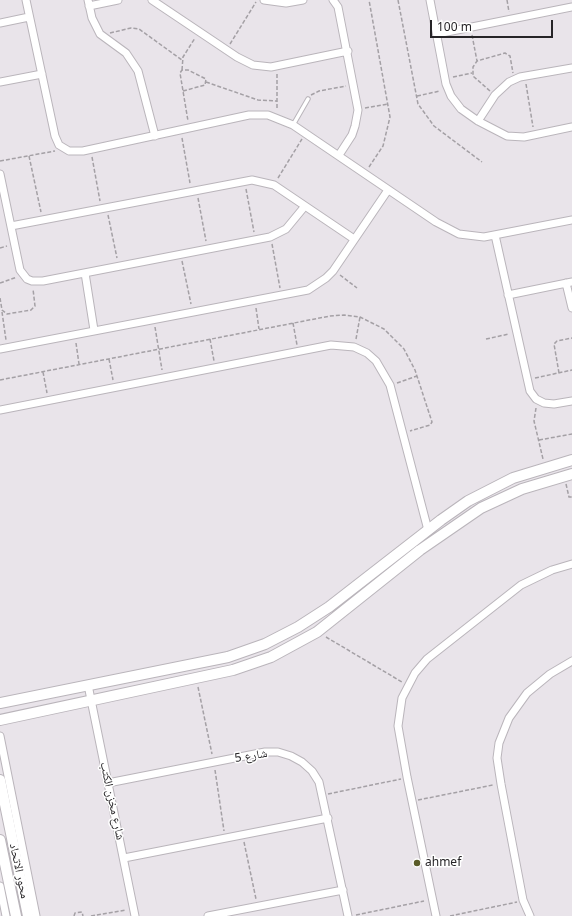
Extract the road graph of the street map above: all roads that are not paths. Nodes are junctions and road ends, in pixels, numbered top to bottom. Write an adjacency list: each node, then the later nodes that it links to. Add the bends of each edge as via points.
1 (26, 0): 10 (street)
2 (118, 0): 8 (street)
3 (152, 0): 13 (street, via 244,62 253,65 277,66)
4 (264, 0): 5 (street, via 286,3)
5 (303, 0)
6 (333, 0): 13 (street, via 338,7)
7 (430, 0): 12 (street)
8 (89, 3): 21 (street, via 92,18 100,34 126,53 135,65 143,85)
9 (572, 7): 12 (street)
10 (29, 17): 11 (street); 15 (street)
11 (0, 23)
12 (437, 34): 18 (street, via 448,89 461,109)
13 (348, 51): 22 (street, via 358,110 352,135)
14 (572, 68): 18 (street, via 525,76 503,85)
15 (42, 74): 16 (street); 21 (street, via 56,141 64,149 76,152 90,150)
16 (0, 82)
17 (308, 99): 19 (lane)
18 (478, 121): 20 (street, via 507,136 524,137)
19 (293, 125): 21 (street, via 268,115 249,115); 22 (street)
20 (572, 128)
21 (155, 136)
22 (339, 155): 24 (street)
23 (0, 174): 27 (street)
24 (388, 190): 28 (street, via 459,234 484,237); 29 (street)
25 (305, 206): 27 (street, via 274,185 259,180 244,181); 29 (street); 30 (street, via 286,230 270,237)
26 (572, 220): 28 (street)
27 (11, 226): 30 (street, via 20,270 32,281)
28 (495, 235): 32 (street)
29 (354, 239): 34 (street, via 333,271 308,290)
30 (85, 273): 34 (street)
31 (569, 282): 32 (street); 33 (street)
32 (508, 295): 36 (street, via 530,391 540,402 549,404)
33 (572, 308)
34 (94, 330): 35 (street)
35 (4, 349)
36 (572, 401)
37 (0, 410): 40 (street, via 331,346 354,347 376,361 390,385)
38 (572, 460): 40 (street, via 513,478 482,493)
39 (568, 475): 44 (street, via 522,489 468,517 420,550 317,632 271,657 233,670)
40 (428, 530): 43 (street, via 324,611 298,628 265,644 228,657)
41 (572, 564): 63 (street, via 521,584 427,659 407,685 400,705 398,726)
42 (572, 661): 64 (street, via 527,693 509,718 499,743 497,758 501,784 524,900)
43 (88, 685): 44 (street, شارع مخزن الكتب); 45 (street)
44 (91, 699): 46 (street); 49 (street, شارع مخزن الكتب)
45 (0, 703)
46 (0, 720)
47 (0, 736): 60 (street)
48 (0, 780): 53 (street, محور الاتحاد)
49 (108, 783): 50 (street, شارع 5, via 265,752 278,752 302,762 312,771 319,782); 52 (street, شارع مخزن الكتب)
50 (328, 818): 52 (street); 55 (street, شارع 5)
51 (0, 840): 54 (street, محور الاتحاد)
52 (124, 858): 56 (street, شارع مخزن الكتب)
53 (22, 888): 54 (street); 59 (street, محور الاتحاد)
54 (3, 890): 57 (street); 58 (street, محور الاتحاد)
55 (343, 890): 61 (street); 62 (street, شارع 5)
56 (134, 912)
57 (6, 916)
58 (16, 916)
59 (28, 916)
60 (36, 916)
61 (208, 916)
62 (348, 916)
63 (436, 916)
64 (530, 916)

